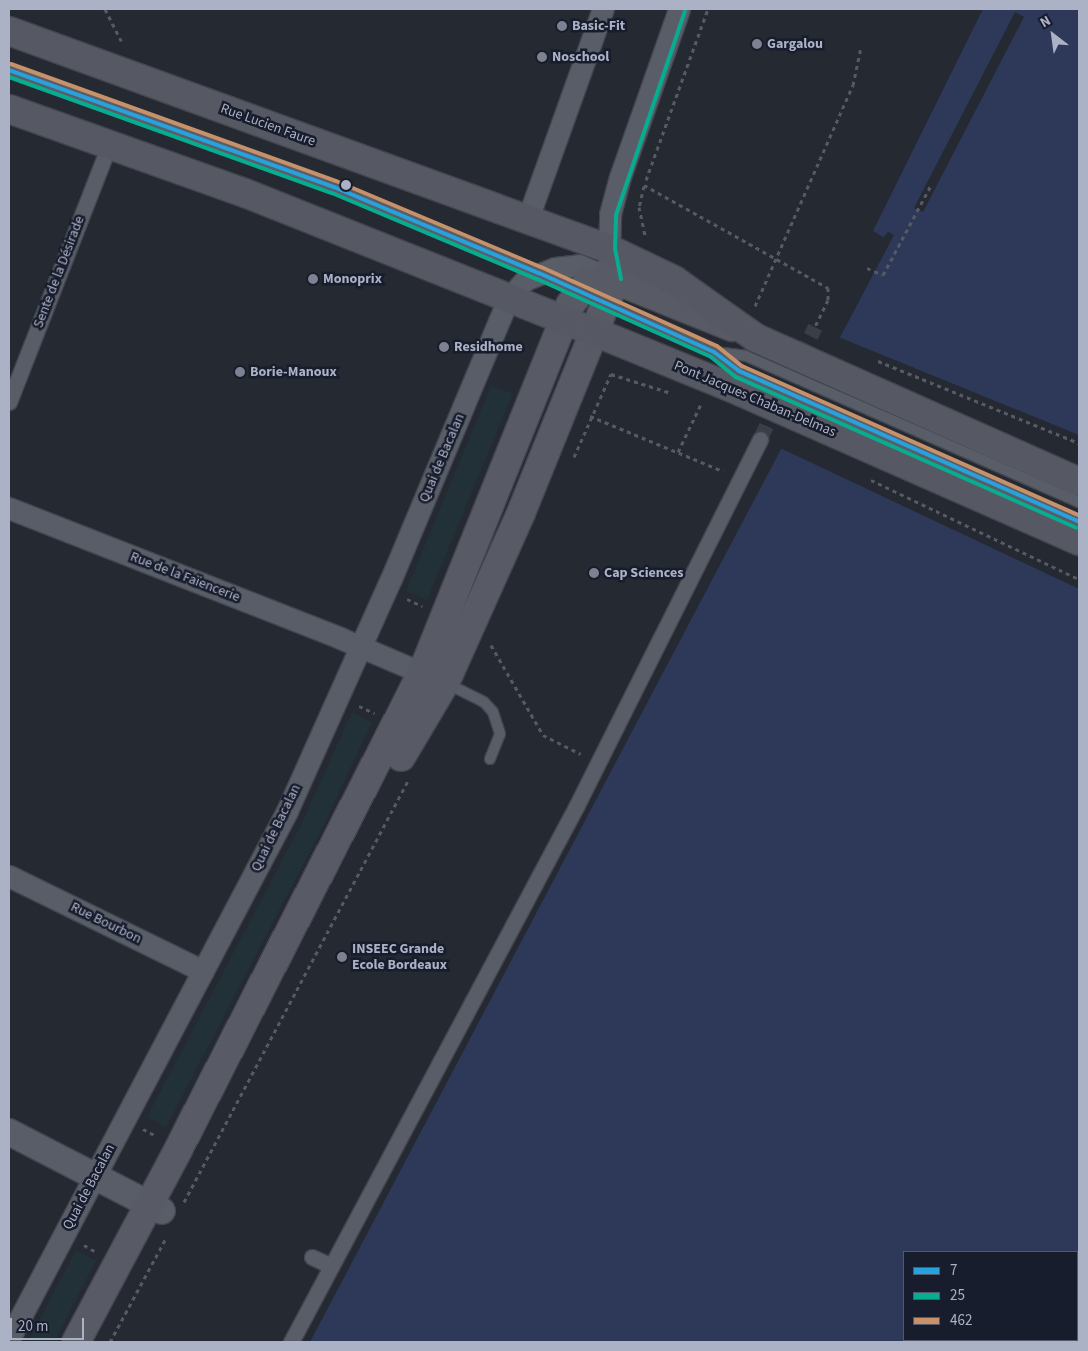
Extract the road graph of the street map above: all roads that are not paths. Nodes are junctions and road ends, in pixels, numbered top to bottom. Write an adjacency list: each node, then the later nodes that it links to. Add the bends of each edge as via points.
1 (604, 9): 7 (street)
2 (678, 9): 8 (street, via 620,177 610,214)
3 (9, 32): 7 (main road, Rue Lucien Faure)
4 (9, 70): 9 (lane, via 334,187)
5 (9, 109): 6 (main road)
6 (110, 143): 12 (main road); 18 (street, Sente de la Désirade)
7 (528, 218): 8 (main road, Rue Lucien Faure)
8 (609, 249): 11 (main road); 14 (main road)
9 (539, 273): 10 (lane); 11 (street, via 579,265); 12 (street, Quai de Bacalan, via 525,280)
10 (580, 292): 11 (main road, via 597,280); 13 (main road)
11 (610, 292): 14 (main road); 15 (main road); 16 (lane, Pont Jacques Chaban-Delmas)
12 (508, 299): 13 (main road, Pont Jacques Chaban-Delmas); 26 (street, Quai de Bacalan)
13 (562, 320): 15 (main road, Pont Jacques Chaban-Delmas); 27 (main road)
14 (750, 320): 17 (main road)
15 (595, 332): 19 (main road, Pont Jacques Chaban-Delmas); 27 (main road, via 520,513)
16 (714, 352): 17 (lane, via 746,356); 19 (lane)
17 (807, 373): 21 (main road); 22 (lane)
18 (9, 402)
19 (791, 404): 24 (lane); 25 (main road, Pont Jacques Chaban-Delmas)
20 (760, 438): 35 (street, via 597,763)
21 (1079, 482)
22 (1079, 502)
23 (9, 508): 26 (street, Rue de la Faïencerie)
24 (1079, 522)
25 (1079, 541)
26 (360, 647): 27 (street, Rue de la Faïencerie); 30 (street, Quai de Bacalan, via 287,811)
27 (433, 678): 28 (lane, via 484,702 493,712 500,734); 33 (main road, via 414,731)
28 (490, 759)
29 (9, 876): 30 (street, Rue Bourbon)
30 (203, 971): 32 (street, Quai de Bacalan)
31 (9, 1132): 32 (street)
32 (95, 1176): 33 (street); 36 (street, Quai de Bacalan)
33 (165, 1214): 37 (main road); 38 (main road)
34 (312, 1257): 35 (street)
35 (331, 1266): 39 (street)
36 (9, 1339)
37 (76, 1342)
38 (92, 1342)
39 (291, 1342)

